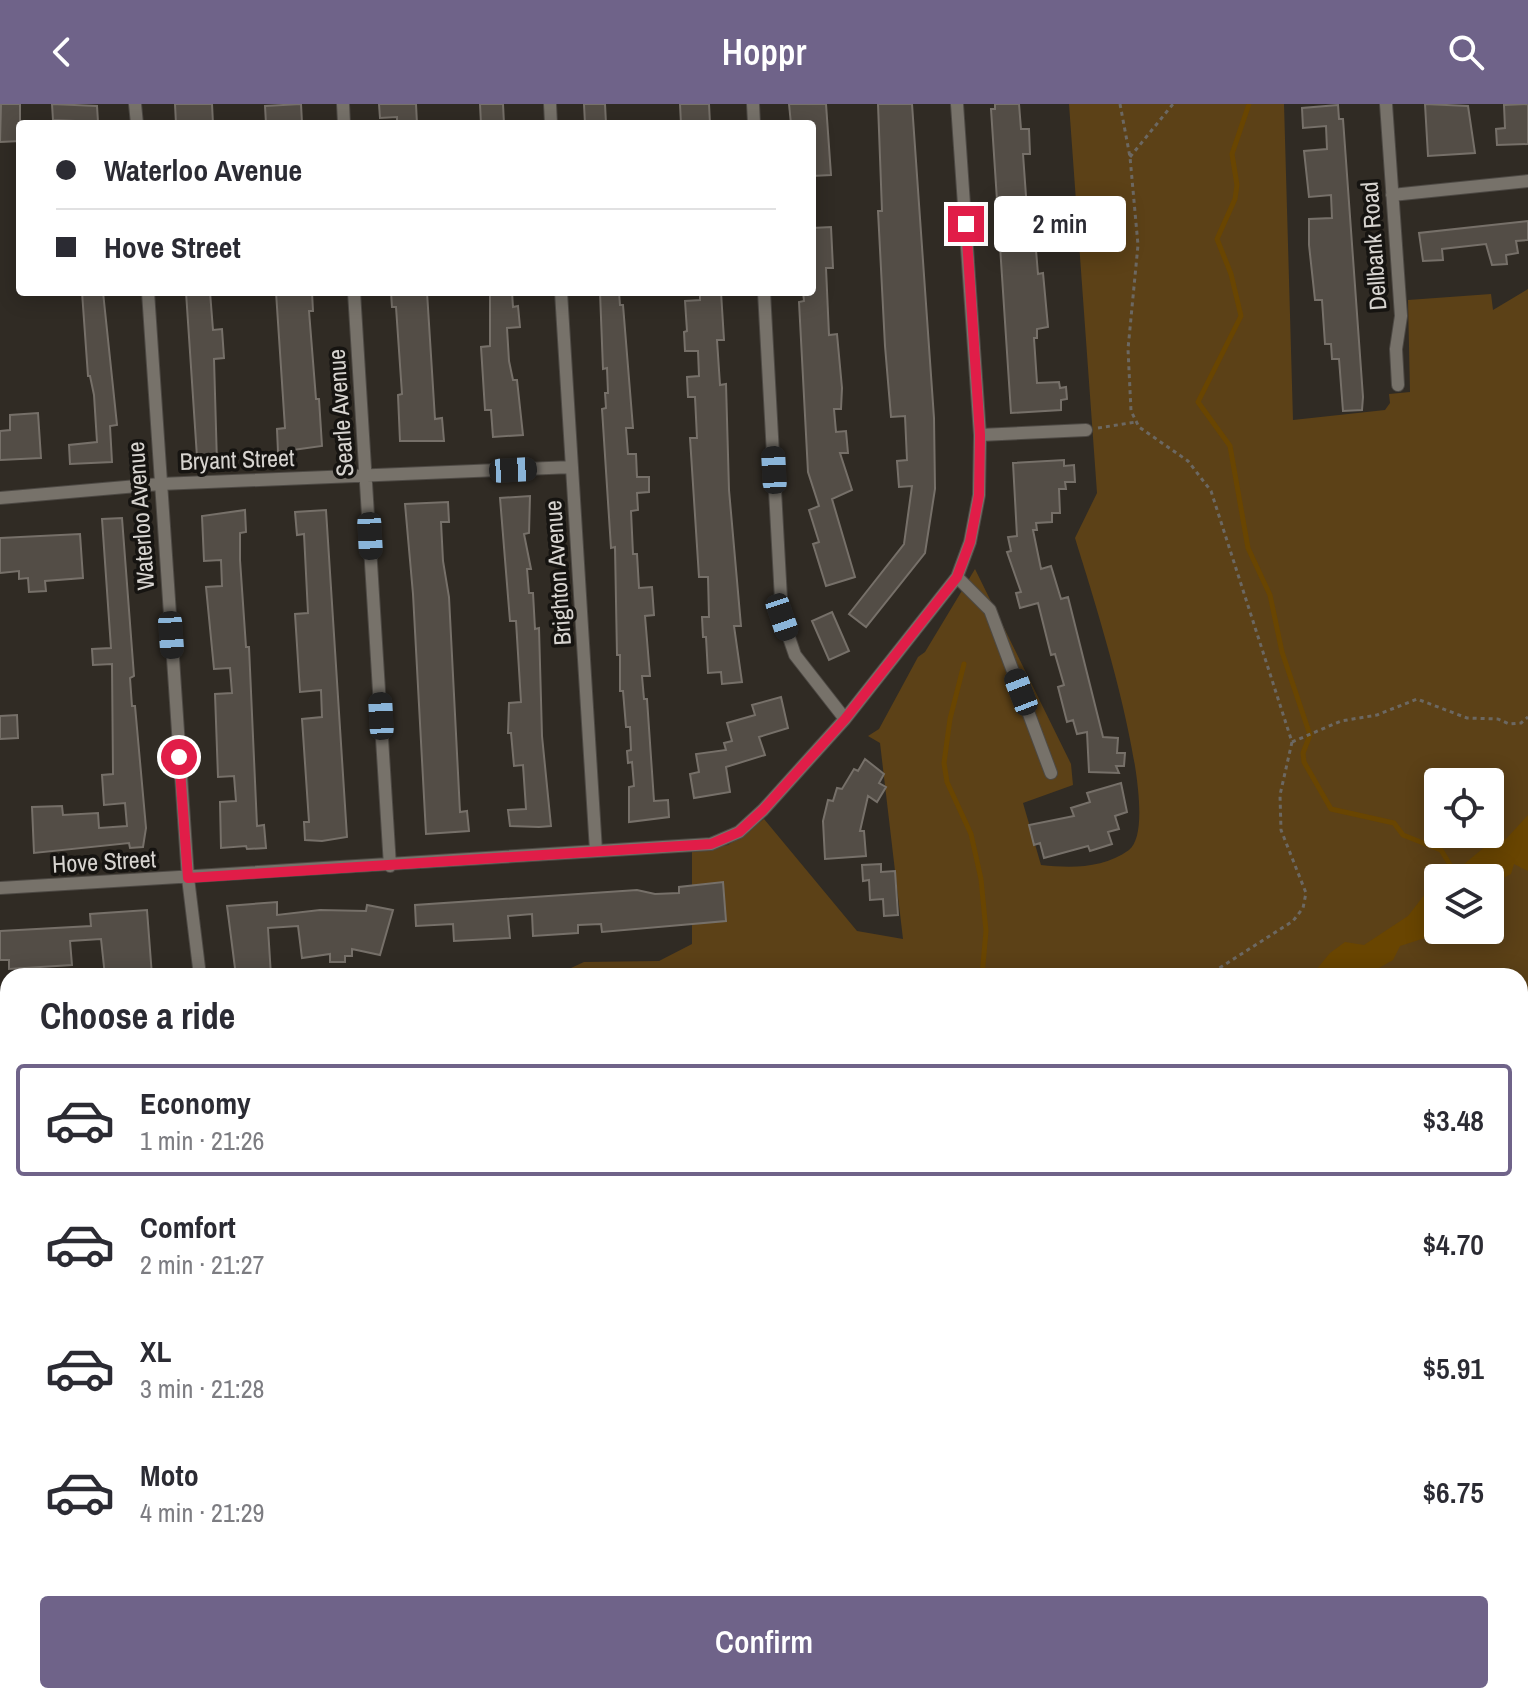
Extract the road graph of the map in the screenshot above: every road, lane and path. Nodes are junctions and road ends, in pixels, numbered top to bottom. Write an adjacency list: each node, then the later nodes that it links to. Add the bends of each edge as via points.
1 (957, 104): 15 (street, Hove Street)
2 (1120, 104): 5 (path)
3 (1173, 104): 5 (path)
4 (1386, 104): 7 (street, Dellbank Road)
5 (1130, 157): 13 (path, via 1138,245 1128,396)
6 (1528, 181): 7 (street)
7 (1392, 195): 12 (street, Dellbank Road, via 1401,316)
8 (148, 296): 18 (street, Waterloo Avenue)
9 (354, 296): 17 (street, Searle Avenue)
10 (561, 296): 16 (street, Brighton Avenue)
11 (764, 296): 22 (street, via 782,617 795,655)
12 (1398, 385)
13 (1136, 422): 14 (path); 23 (path, via 1188,461 1211,491)
14 (1086, 430): 15 (street)
15 (980, 435): 20 (street, Hove Street, via 979,495)
16 (572, 467): 17 (street, Bryant Street); 25 (street, Brighton Avenue)
17 (366, 476): 18 (street, Bryant Street); 26 (street, Searle Avenue)
18 (160, 484): 19 (street, Bryant Street); 27 (street, Waterloo Avenue)
19 (0, 498)
20 (957, 577): 22 (street, Hove Street); 24 (street, via 990,610)
21 (1528, 717): 23 (path, via 1509,724 1467,718 1417,699)
22 (845, 719): 25 (street, Hove Street, via 739,832 711,844)
23 (1292, 742): 30 (path, via 1279,808 1281,830 1306,893 1303,908 1274,935)
24 (1051, 773)
25 (596, 851): 26 (street, Hove Street)
26 (390, 866): 27 (street, Hove Street)
27 (188, 878): 28 (street, Hove Street); 29 (street, Waterloo Avenue)
28 (0, 888)
29 (199, 968)
30 (1220, 968)

